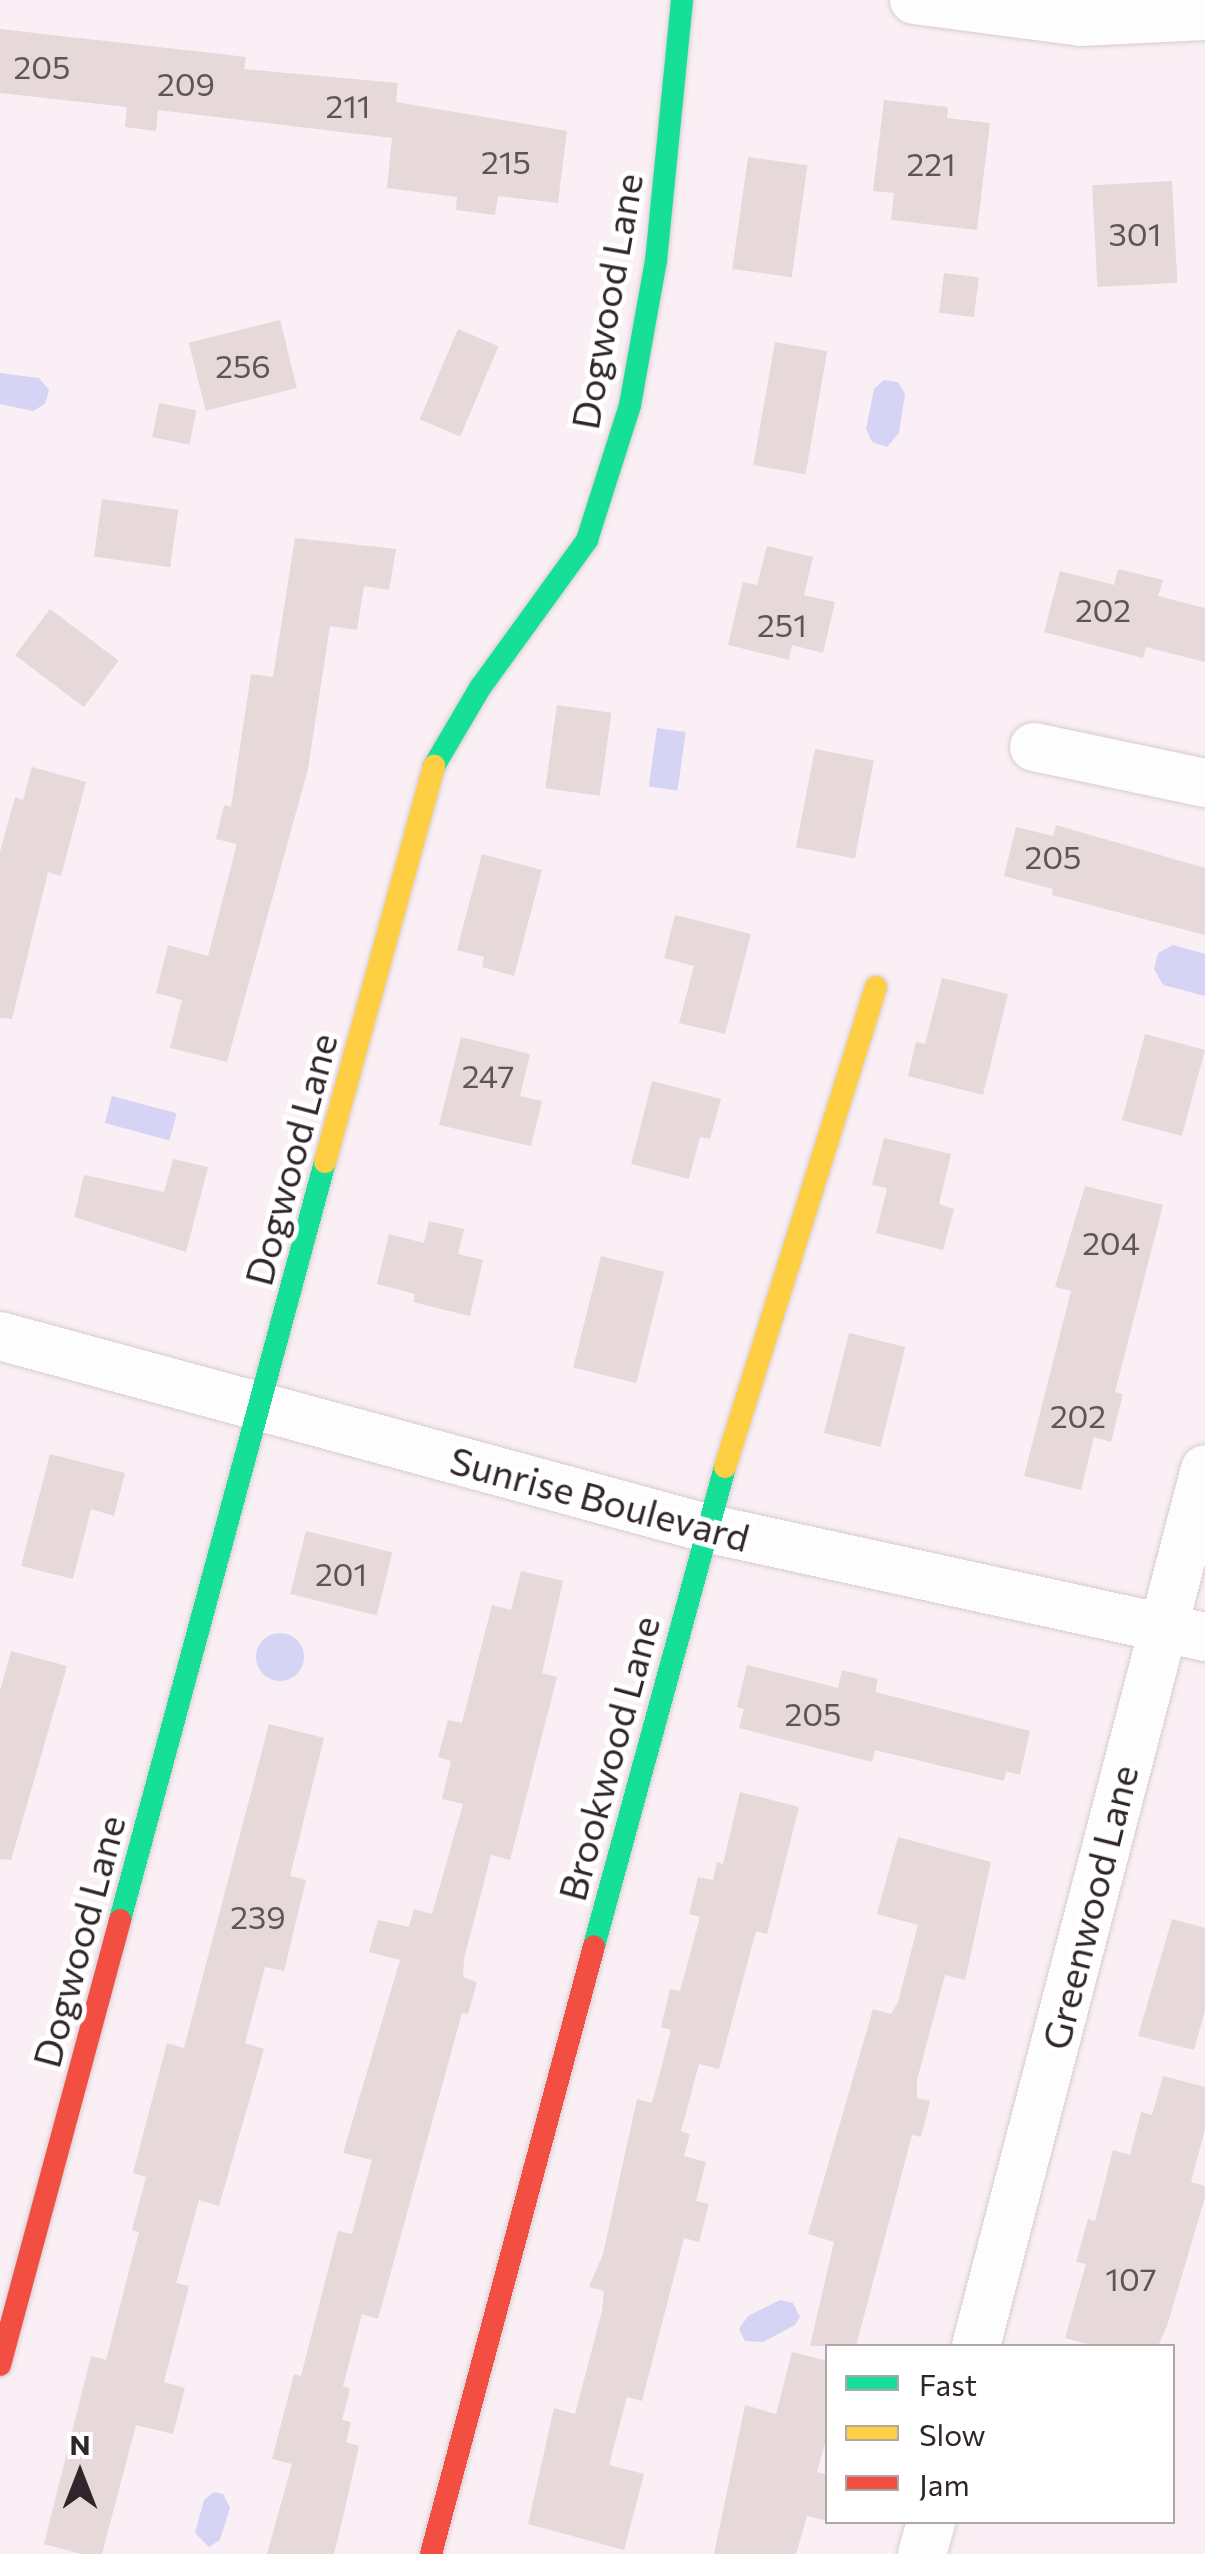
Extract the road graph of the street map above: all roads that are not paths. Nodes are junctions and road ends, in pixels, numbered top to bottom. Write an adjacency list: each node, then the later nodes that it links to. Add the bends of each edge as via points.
1 (682, 0): 8 (street, Dogwood Lane, via 656,261 630,406 587,540 480,688 430,774)
2 (914, 0): 3 (street, via 1080,22)
3 (1205, 16)
4 (1034, 747): 5 (street)
5 (1205, 782)
6 (876, 986): 10 (street, Brookwood Lane)
7 (0, 1336): 8 (street, Sunrise Boulevard)
8 (259, 1406): 10 (street, Sunrise Boulevard); 13 (street, Dogwood Lane)
9 (1205, 1470): 11 (street, Greenwood Lane)
10 (706, 1528): 11 (street, Sunrise Boulevard); 15 (street, Brookwood Lane)
11 (1182, 1634): 12 (street, Greenwood Lane)
12 (977, 2344)
13 (0, 2365)
14 (930, 2524): 16 (street)
15 (431, 2554)
16 (922, 2554)

